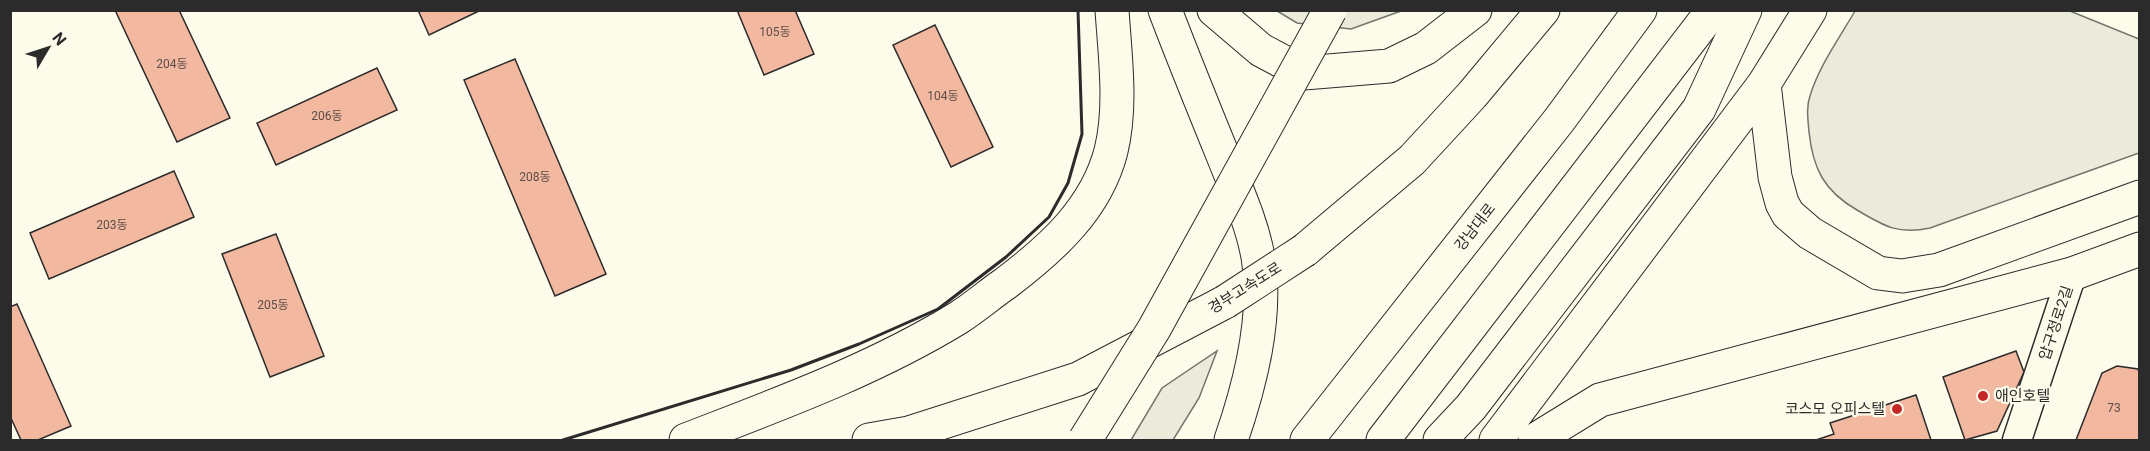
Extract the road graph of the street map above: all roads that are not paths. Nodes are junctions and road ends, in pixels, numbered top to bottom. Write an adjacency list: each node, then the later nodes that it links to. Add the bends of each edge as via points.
1 (1112, 10): 15 (main road, via 1116,73 1115,126 1110,151 1096,189 1051,248 960,317 882,360)
2 (1164, 10): 18 (main road, via 1248,218 1258,258 1257,335)
3 (1214, 10): 5 (main road, via 1261,50 1304,73 1389,66 1426,48)
4 (1330, 10): 17 (main road, bridge, via 1154,329)
5 (1475, 10)
6 (1543, 10): 16 (main road, 경부고속도로, bridge, via 1412,160 1305,250 1225,303 1078,379)
7 (1640, 10): 19 (main road, 강남대로, via 1553,128)
8 (1713, 10): 20 (main road)
9 (1745, 10): 21 (main road, via 1699,109 1471,407)
10 (1810, 10): 11 (main road)
11 (1764, 84): 12 (main road, via 1774,177 1788,214 1810,233 1878,273 1902,276 1939,270); 22 (main road)
12 (2139, 197)
13 (2139, 249): 14 (main road)
14 (2072, 274): 23 (main road, via 1600,400); 24 (street, 압구정로2길)
15 (686, 441)
16 (869, 441)
17 (1084, 441)
18 (1231, 441)
19 (1307, 441)
20 (1383, 441)
21 (1440, 441)
22 (1496, 441)
23 (1534, 441)
24 (2017, 441)

